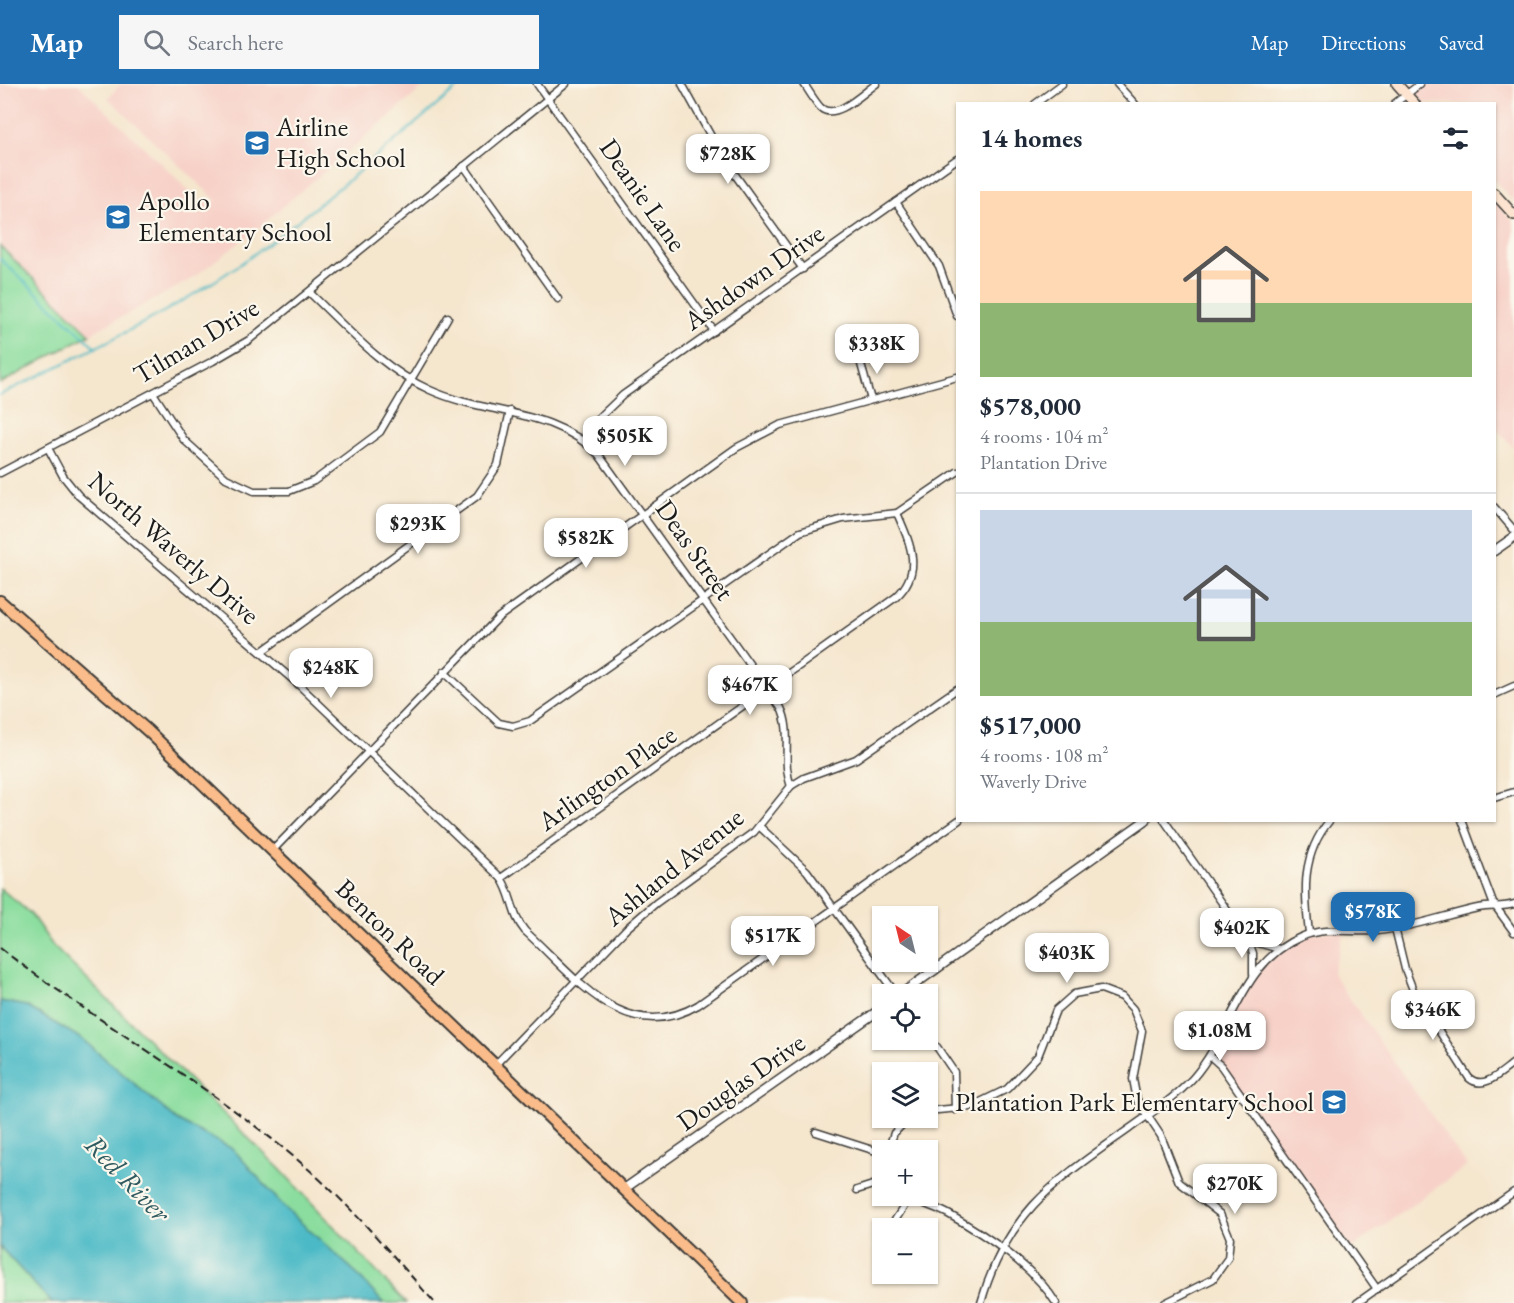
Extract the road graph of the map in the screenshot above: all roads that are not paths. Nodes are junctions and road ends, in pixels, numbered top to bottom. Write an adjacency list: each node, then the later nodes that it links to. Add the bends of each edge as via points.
1 (537, 84): 11 (street, Deanie Lane)
2 (566, 84): 11 (street, Tilman Drive)
3 (682, 84): 21 (street, via 723,158)
4 (804, 84): 5 (street, via 820,107 831,111 839,110)
5 (876, 84)
6 (1062, 84): 12 (street)
7 (1117, 84): 13 (street)
8 (1397, 84): 10 (main road)
9 (1420, 84): 10 (street)
10 (1407, 94): 14 (street); 15 (main road)
11 (549, 98): 17 (street, Tilman Drive); 27 (street, Deanie Lane)
12 (1038, 102)
13 (1133, 102)
14 (1397, 102)
15 (1413, 102)
16 (956, 160): 19 (street, Ashdown Drive)
17 (464, 166): 22 (street, Tilman Drive); 24 (street)
18 (1496, 195): 20 (main road)
19 (896, 202): 21 (street, Ashdown Drive); 23 (street)
20 (1514, 215)
21 (803, 269): 27 (street, Ashdown Drive)
22 (309, 292): 30 (street, Deas Street, via 374,354); 31 (street, Tilman Drive, via 238,347)
23 (954, 293): 25 (street)
24 (558, 299)
25 (956, 308)
26 (448, 317): 30 (street)
27 (714, 331): 34 (street, Ashdown Drive, via 623,395)
28 (859, 357): 32 (street)
29 (956, 377): 32 (street)
30 (412, 381): 31 (street, via 374,438 308,485 279,493 254,491 226,478 184,441); 33 (street, Deas Street, via 460,401)
31 (153, 393): 35 (street, Tilman Drive)
32 (871, 400): 40 (street, via 759,434)
33 (510, 411): 34 (street, Deas Street, via 551,422); 46 (street, via 498,465 477,496)
34 (584, 440): 40 (street, Deas Street, via 607,463)
35 (48, 448): 37 (street, Tilman Drive); 46 (street, North Waverly Drive, via 79,496)
36 (956, 472): 39 (street)
37 (0, 473)
38 (1496, 509): 41 (street)
39 (897, 513): 44 (street, via 843,519 808,529); 49 (street, Arlington Place, via 913,559 906,587 890,603)
40 (644, 514): 44 (street, Deas Street); 47 (street, via 510,608)
41 (1514, 530)
42 (1514, 537): 43 (street)
43 (1496, 550)
44 (704, 600): 47 (street, via 548,710 521,724 506,725 493,719); 49 (street, Deas Street)
45 (0, 601): 62 (main road, Benton Road, via 148,731)
46 (261, 652): 52 (street, North Waverly Drive)
47 (444, 672): 52 (street)
48 (1514, 686): 51 (street)
49 (767, 689): 53 (street, Deas Street, via 785,718); 63 (street, Arlington Place)
50 (956, 690): 53 (street, Ashland Avenue, via 856,759)
51 (1496, 694)
52 (368, 751): 62 (street); 63 (street, North Waverly Drive)
53 (791, 786): 61 (street, Ashland Avenue)
54 (1514, 792): 55 (street)
55 (1496, 797)
56 (956, 822): 66 (street, North Waverly Drive)
57 (1143, 822): 75 (street)
58 (1165, 822): 70 (street)
59 (1329, 822): 69 (street, via 1314,844 1306,869)
60 (1463, 822): 65 (street)
61 (759, 826): 66 (street, via 807,871); 73 (street, Ashland Avenue, via 647,910)
62 (273, 850): 80 (main road, Benton Road)
63 (501, 878): 73 (street, North Waverly Drive, via 520,925)
64 (1514, 904): 65 (street)
65 (1496, 907): 67 (street); 68 (street)
66 (835, 908): 73 (street, North Waverly Drive, via 698,1005 674,1016 646,1019 626,1015 601,1001); 74 (street)
67 (1395, 928): 69 (street); 79 (street, via 1409,980 1469,1078 1486,1082)
68 (1514, 932)
69 (1309, 933): 71 (street)
70 (1248, 940): 71 (street); 72 (street, via 1253,953)
71 (1279, 949): 72 (street)
72 (1253, 975): 78 (street)
73 (578, 979): 80 (street, Ashland Avenue)
74 (889, 984)
75 (915, 984)
76 (872, 1015): 87 (street, Douglas Drive)
77 (938, 1048): 81 (street, via 954,1072)
78 (1210, 1056): 83 (street, via 1178,1092); 92 (street, via 1221,1066)
79 (1514, 1063)
80 (495, 1065): 87 (main road, Benton Road)
81 (955, 1110): 82 (street); 83 (street, via 981,1104 1008,1089 1038,1056 1062,1003 1083,991 1101,989 1122,997 1141,1023 1133,1084 1137,1100)
82 (938, 1111)
83 (1148, 1116): 91 (street, via 1046,1190 1023,1214); 96 (street, via 1161,1136 1179,1182 1220,1214 1230,1238 1228,1258 1213,1279)
84 (816, 1132): 85 (street)
85 (872, 1150)
86 (872, 1185): 88 (street)
87 (624, 1189): 93 (main road, Benton Road)
88 (857, 1190)
89 (1514, 1192): 92 (street)
90 (931, 1206): 91 (street)
91 (1001, 1250): 94 (street); 95 (street, via 1038,1278)
92 (1377, 1289): 97 (street)
93 (742, 1303)
94 (981, 1303)
95 (1056, 1303)
96 (1165, 1303)
97 (1357, 1303)

